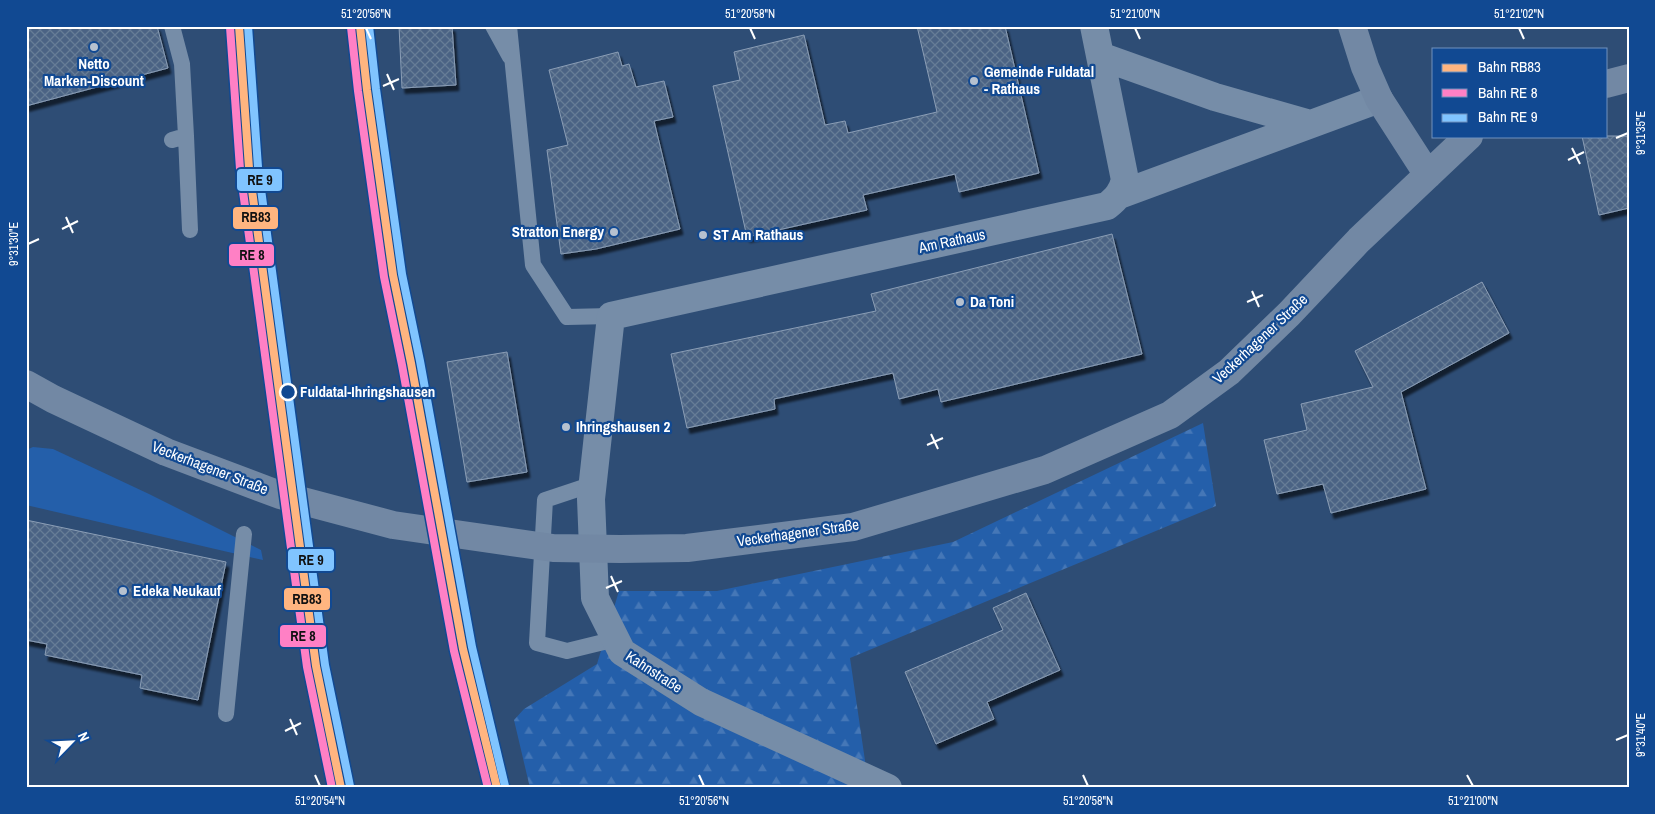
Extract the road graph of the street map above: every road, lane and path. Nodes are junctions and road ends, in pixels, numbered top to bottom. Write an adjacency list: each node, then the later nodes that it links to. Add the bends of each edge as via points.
1 (172, 26): 15 (lane, via 182,64 179,138)
2 (493, 26): 7 (lane)
3 (509, 26): 7 (lane)
4 (1094, 26): 6 (street)
5 (1352, 26): 10 (street)
6 (1100, 56): 11 (street, via 1215,97); 14 (street, via 1124,166 1125,180)
7 (513, 63): 16 (lane, via 533,265 567,317)
8 (1629, 78): 9 (street)
9 (1608, 83)
10 (1379, 99): 11 (street, Am Rathaus); 13 (street)
11 (1310, 124): 14 (street, Am Rathaus)
12 (1468, 138): 13 (street, Veckerhagener Straße)
13 (1428, 175): 17 (street, Veckerhagener Straße, via 1229,372 1170,415 1045,470 853,527 687,548 620,549 553,548 393,525 280,495 166,452)
14 (1119, 195): 16 (street, Am Rathaus, via 1108,206 1077,214)
15 (190, 230)
16 (612, 316): 18 (street, Kahnstraße)
17 (26, 384)
18 (593, 484): 20 (street, Kahnstraße, via 595,598); 20 (lane, via 545,500 537,643 567,651)
19 (244, 534): 21 (lane)
20 (616, 639): 22 (street, Kahnstraße, via 622,652 701,702)
21 (226, 714)
22 (888, 788)

